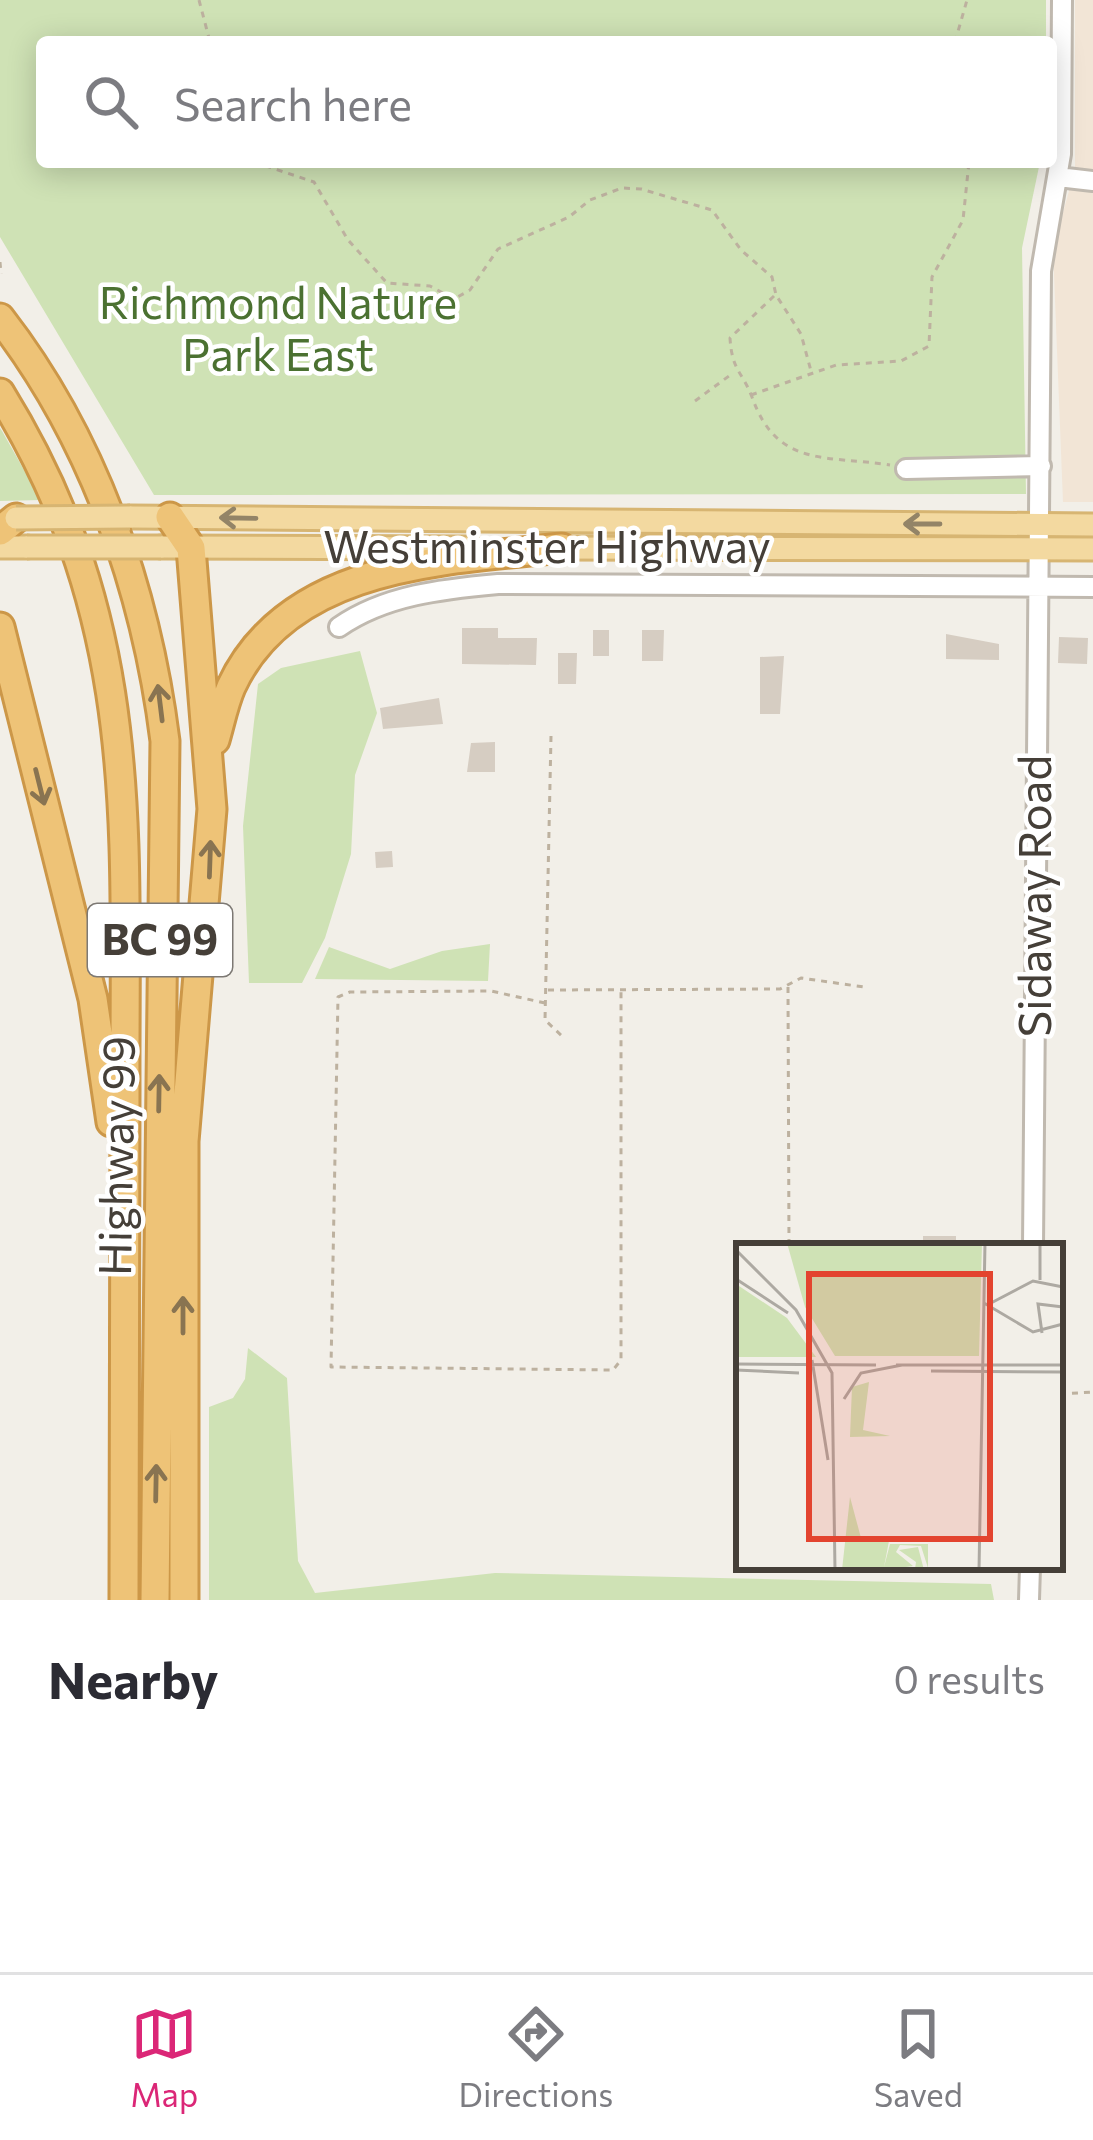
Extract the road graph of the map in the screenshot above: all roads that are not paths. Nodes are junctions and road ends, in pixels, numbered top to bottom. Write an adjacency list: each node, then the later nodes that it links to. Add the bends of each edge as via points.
1 (1062, 0): 2 (street, Sidaway Road)
2 (1058, 177): 3 (street); 6 (street, Sidaway Road, via 1041,271)
3 (1092, 180)
4 (0, 318): 27 (highway, Highway 99 / BC 99, one-way to 4, via 164,741 153,652 121,544 63,415)
5 (0, 393): 23 (highway, Highway 99 / BC 99, via 79,556 116,699)
6 (1041, 466): 7 (street); 11 (street, Sidaway Road)
7 (906, 469)
8 (159, 517): 9 (main road, Westminster Highway, bridge); 11 (main road, Westminster Highway, one-way to 8); 13 (highway)
9 (5, 522)
10 (1093, 525): 11 (main road, Westminster Highway)
11 (1038, 536): 14 (main road, Westminster Highway); 15 (main road, Westminster Highway); 16 (street, Sidaway Road)
12 (0, 547): 13 (main road, Westminster Highway, bridge)
13 (191, 548): 14 (main road, Westminster Highway); 22 (highway)
14 (562, 548): 18 (highway, via 412,565)
15 (1093, 549)
16 (1037, 587): 17 (street, Westminster Highway); 19 (street, Westminster Highway, via 498,584); 24 (street, Sidaway Road)
17 (1093, 587)
18 (316, 600): 19 (street); 22 (highway, via 258,645 231,687)
19 (365, 609): 21 (street, Westminster Highway)
20 (0, 627): 23 (highway, one-way to 23, via 93,999)
21 (339, 627)
22 (210, 755): 28 (highway, one-way to 22, via 184,1141 210,875)
23 (125, 1178): 26 (highway, Highway 99 / BC 99)
24 (1033, 1243)
25 (1030, 1570): 29 (street)
26 (124, 1600)
27 (155, 1600)
28 (184, 1600)
29 (1029, 1600)

